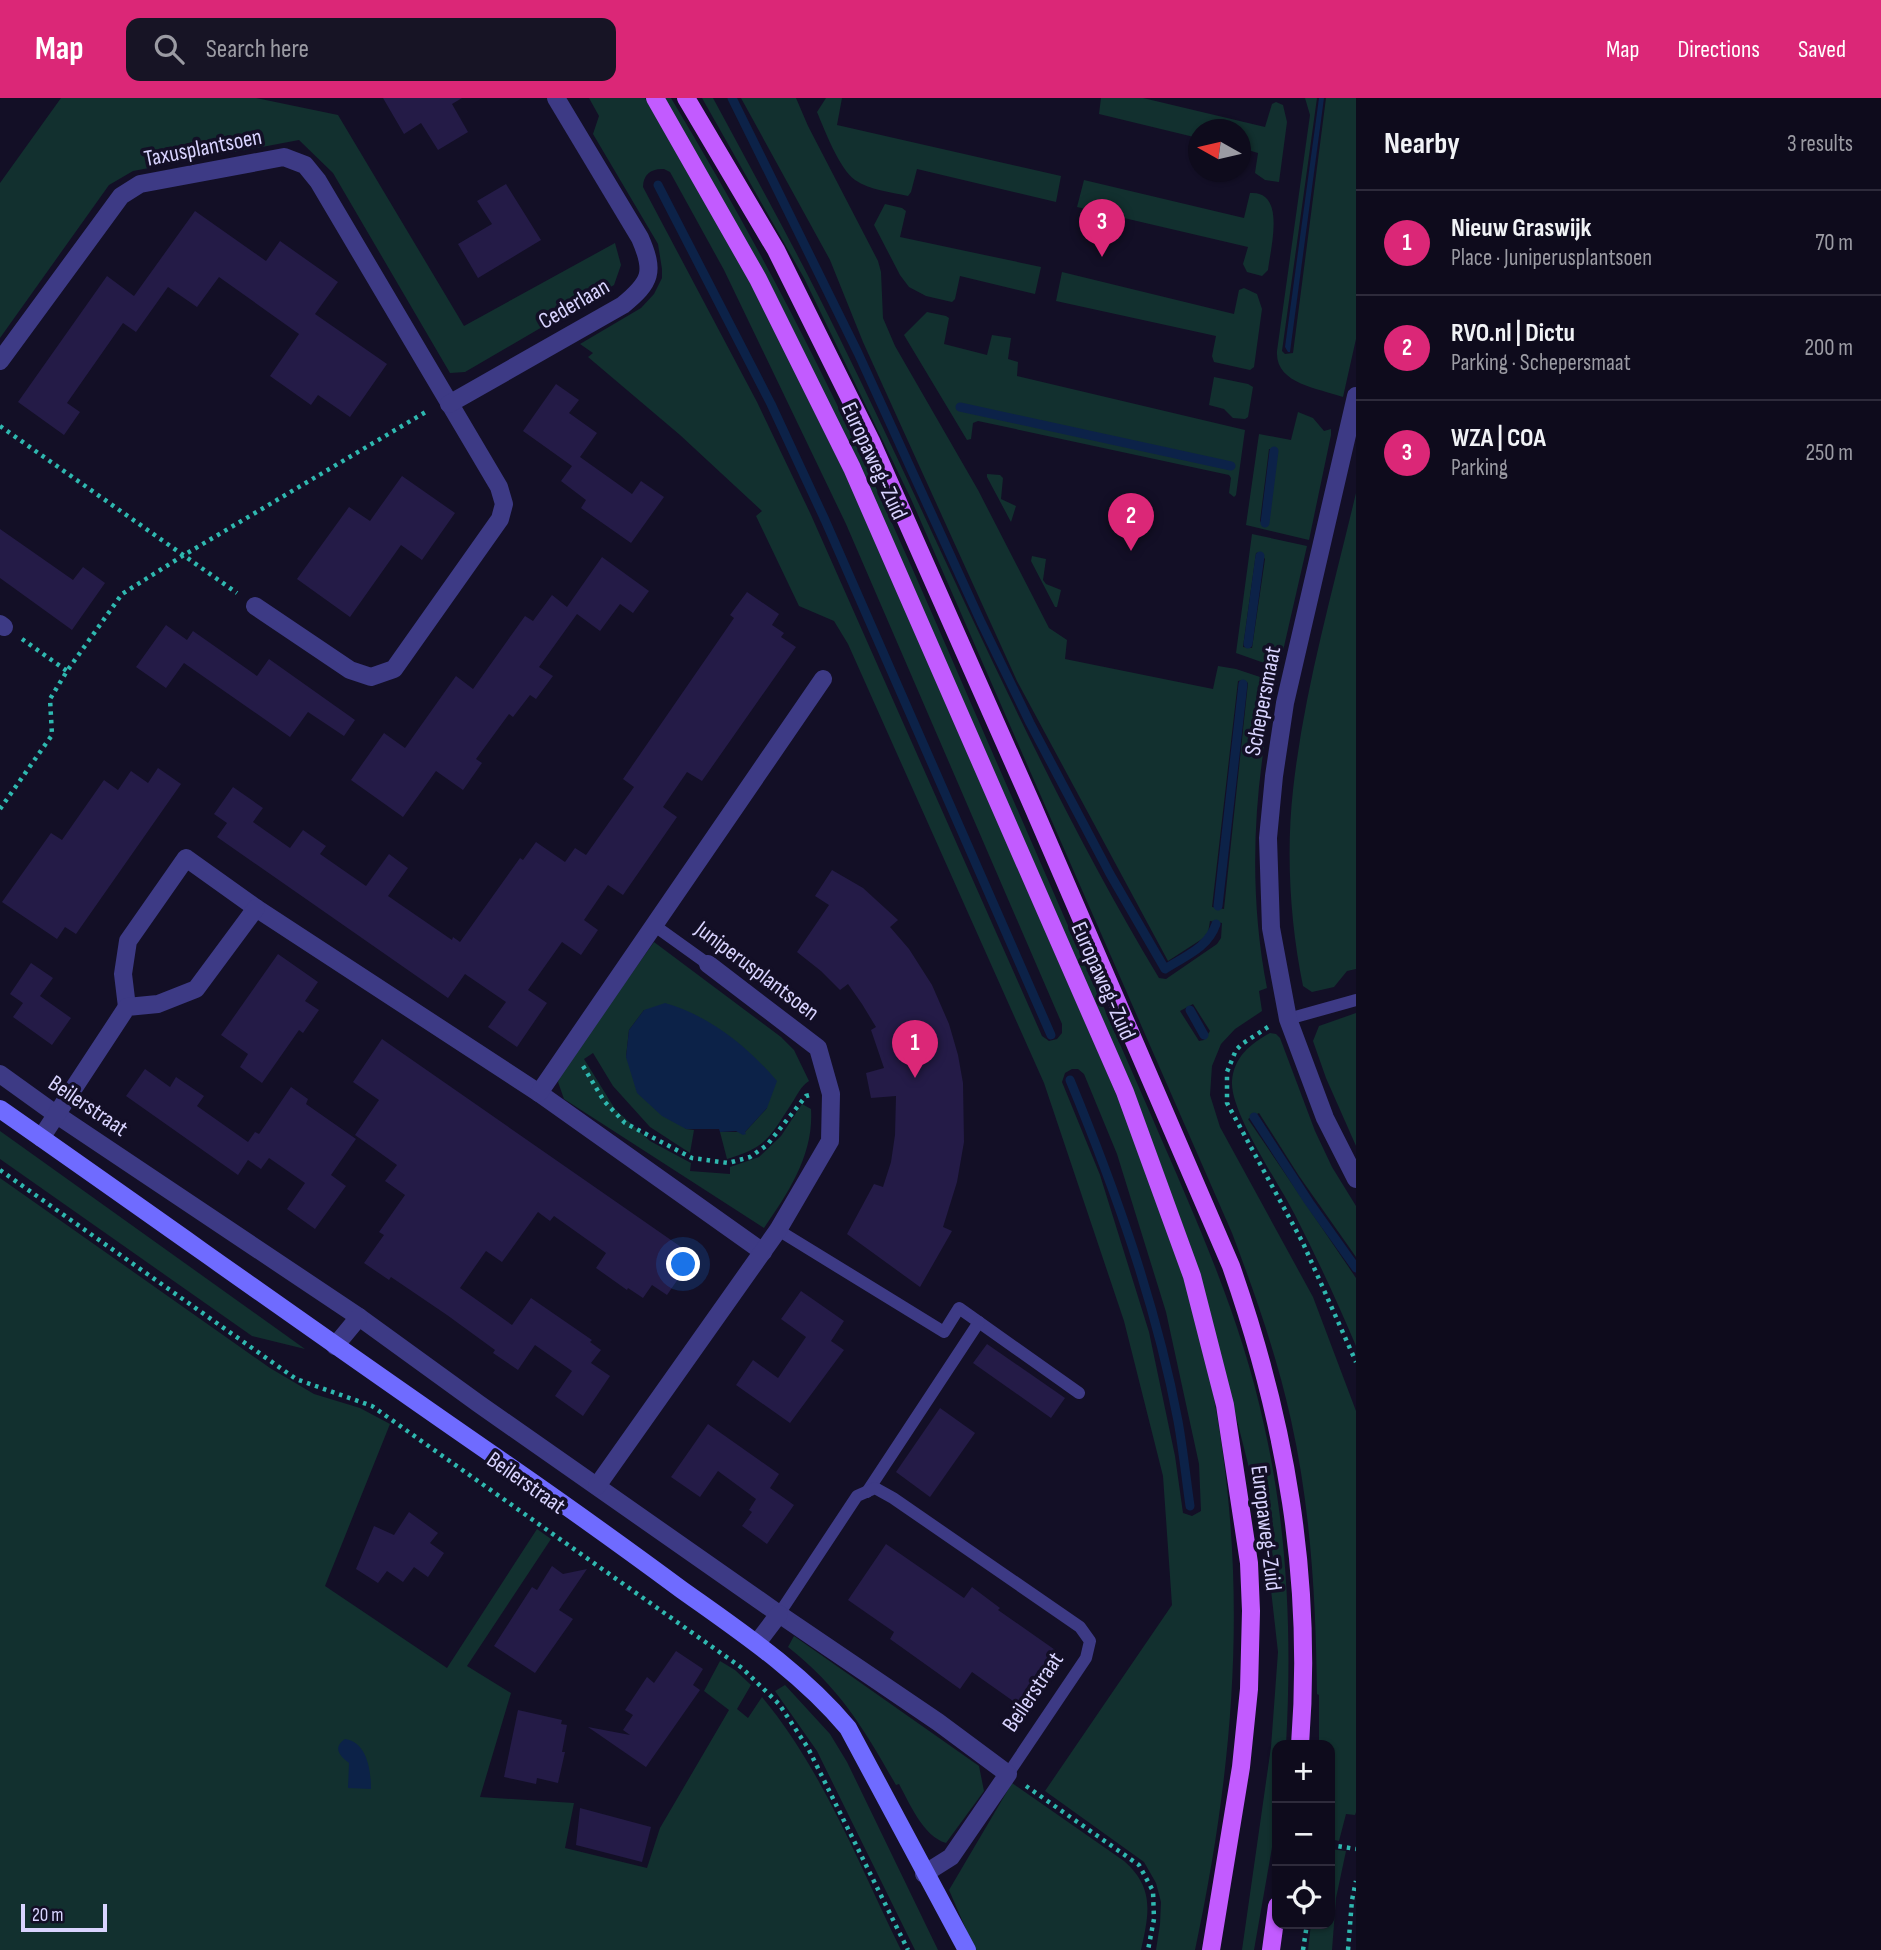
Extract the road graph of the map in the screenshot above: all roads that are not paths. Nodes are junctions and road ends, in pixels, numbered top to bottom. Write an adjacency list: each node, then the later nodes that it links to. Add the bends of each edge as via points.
1 (556, 98): 6 (street, Cederlaan, via 640,238 650,274 623,305)
2 (655, 98): 36 (main road, Europaweg-Zuid, via 764,290 852,468 1125,1092 1192,1276 1225,1405 1249,1563 1251,1611 1241,1767)
3 (686, 98): 31 (main road, Europaweg-Zuid, via 775,250 871,442 1231,1266 1272,1397 1290,1487 1304,1658)
4 (0, 361): 6 (street, Taxusplantsoen, via 121,196 140,184 284,157 305,165 318,181)
5 (1356, 396): 14 (street, Schepersmaat, via 1285,703 1274,776 1268,884)
6 (449, 404): 7 (street, Taxusplantsoen, via 499,487 504,504 500,519 394,669 371,677 350,670)
7 (255, 606)
8 (823, 679): 10 (street)
9 (256, 908): 13 (street, via 196,989 158,1004); 13 (street, via 186,858 128,941 123,974); 16 (street)
10 (655, 926): 11 (lane, Juniperusplantsoen); 16 (street)
11 (708, 964): 21 (street, Juniperusplantsoen, via 818,1048 831,1094 830,1141)
12 (1356, 1000): 14 (lane)
13 (127, 1007): 18 (street)
14 (1287, 1020): 20 (street, Schepersmaat, via 1325,1118)
15 (0, 1074): 18 (street, Beilerstraat)
16 (539, 1093): 22 (street)
17 (0, 1109): 19 (street, Beilerstraat)
18 (57, 1115): 19 (street); 23 (street, Beilerstraat)
19 (41, 1138): 25 (street, Beilerstraat)
20 (1356, 1179)
21 (778, 1230): 22 (street, Juniperusplantsoen); 24 (lane, via 944,1332 959,1308)
22 (763, 1252): 27 (street, Juniperusplantsoen)
23 (359, 1317): 25 (street); 27 (street, Beilerstraat)
24 (979, 1322): 26 (lane); 28 (lane)
25 (335, 1346): 30 (street, Beilerstraat)
26 (1079, 1393)
27 (597, 1486): 29 (street, Beilerstraat)
28 (867, 1492): 29 (lane, via 857,1496); 32 (lane, Beilerstraat, via 875,1488 893,1498 1080,1627 1090,1642 1086,1658)
29 (779, 1614): 30 (street); 32 (street, Beilerstraat)
30 (757, 1643): 33 (street, Beilerstraat, via 809,1686 848,1728)
31 (1300, 1740)
32 (1008, 1774): 33 (street, Beilerstraat, via 951,1857)
33 (925, 1874): 35 (street, Beilerstraat)
34 (1274, 1929): 37 (main road)
35 (966, 1950)
36 (1211, 1950)
37 (1271, 1950)

